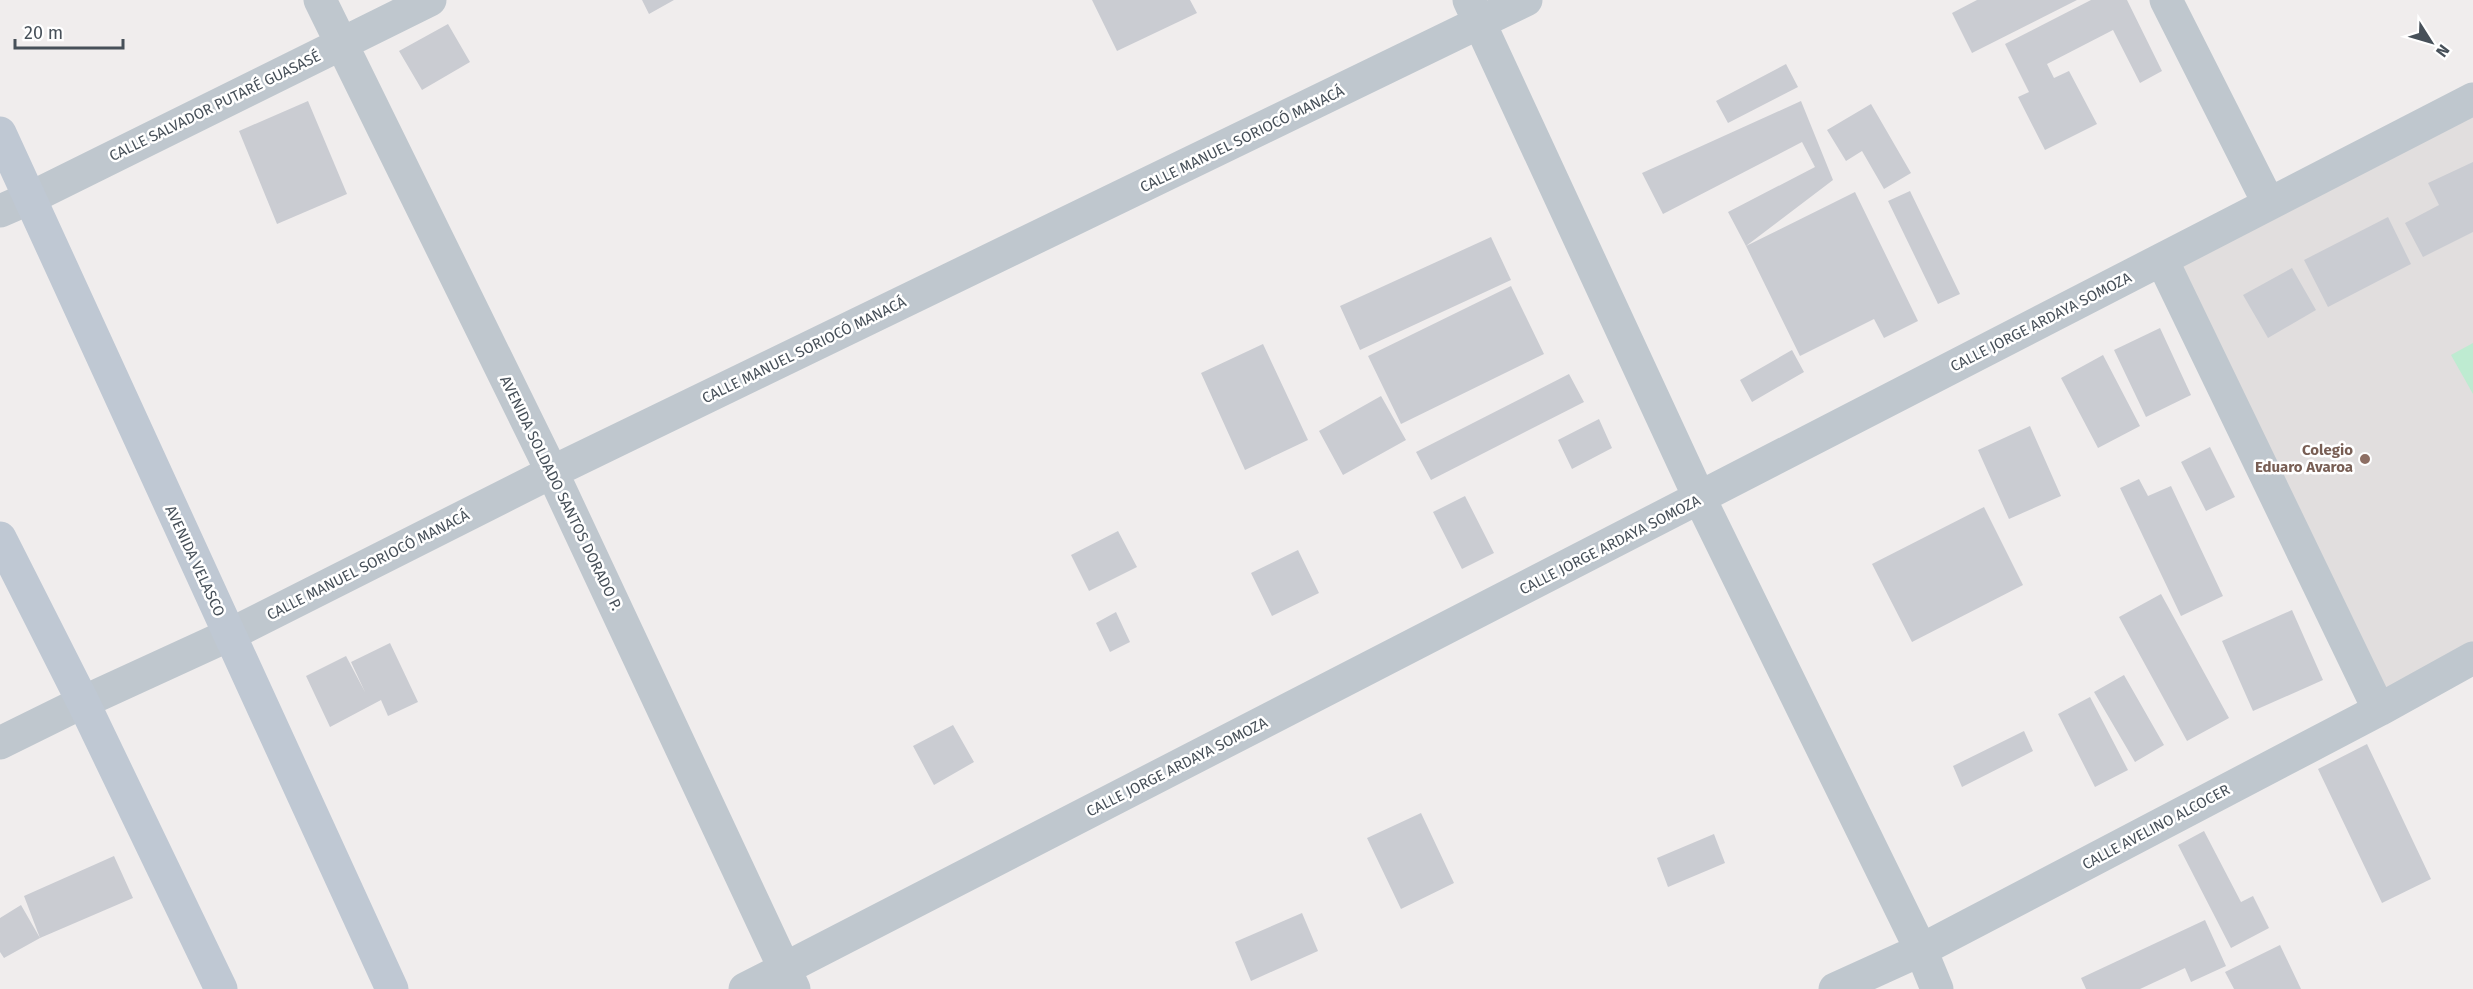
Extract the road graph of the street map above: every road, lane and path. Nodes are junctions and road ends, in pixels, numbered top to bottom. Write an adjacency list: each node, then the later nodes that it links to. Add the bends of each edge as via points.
1 (320, 0): 6 (street, AVENIDA SOLDADO SANTOS DORADO P.)
2 (430, 0): 6 (street, CALLE SALVADOR PUTARÉ GUASASÉ)
3 (1526, 0): 5 (street, CALLE MANUEL SORIOCÓ MANACÁ)
4 (2166, 0): 10 (street)
5 (1475, 12): 13 (street, CALLE MANUEL SORIOCÓ MANACÁ); 14 (street)
6 (341, 44): 9 (street, CALLE SALVADOR PUTARÉ GUASASÉ); 13 (street, AVENIDA SOLDADO SANTOS DORADO P.)
7 (2473, 99): 10 (street, CALLE JORGE ARDAYA SOMOZA)
8 (0, 133): 9 (street, AVENIDA VELASCO)
9 (30, 198): 11 (street, CALLE SALVADOR PUTARÉ GUASASÉ); 16 (street, AVENIDA VELASCO)
10 (2270, 204): 12 (street, CALLE JORGE ARDAYA SOMOZA)
11 (0, 211)
12 (2162, 260): 14 (street, CALLE JORGE ARDAYA SOMOZA); 19 (street)
13 (552, 472): 16 (street, CALLE MANUEL SORIOCÓ MANACÁ); 22 (street, AVENIDA SOLDADO SANTOS DORADO P.)
14 (1700, 499): 21 (street); 22 (street, CALLE JORGE ARDAYA SOMOZA)
15 (0, 538): 18 (street)
16 (229, 635): 18 (street, CALLE MANUEL SORIOCÓ MANACÁ); 24 (street, AVENIDA VELASCO)
17 (2473, 658): 19 (street, CALLE AVELINO ALCOCER)
18 (82, 702): 20 (street, CALLE MANUEL SORIOCÓ MANACÁ); 23 (street)
19 (2379, 710): 21 (street, CALLE AVELINO ALCOCER)
20 (0, 743)
21 (1921, 950): 26 (street, CALLE AVELINO ALCOCER); 27 (street)
22 (789, 979): 25 (street, CALLE JORGE ARDAYA SOMOZA)
23 (221, 989)
24 (392, 989)
25 (745, 989)
26 (1835, 989)
27 (1937, 989)

